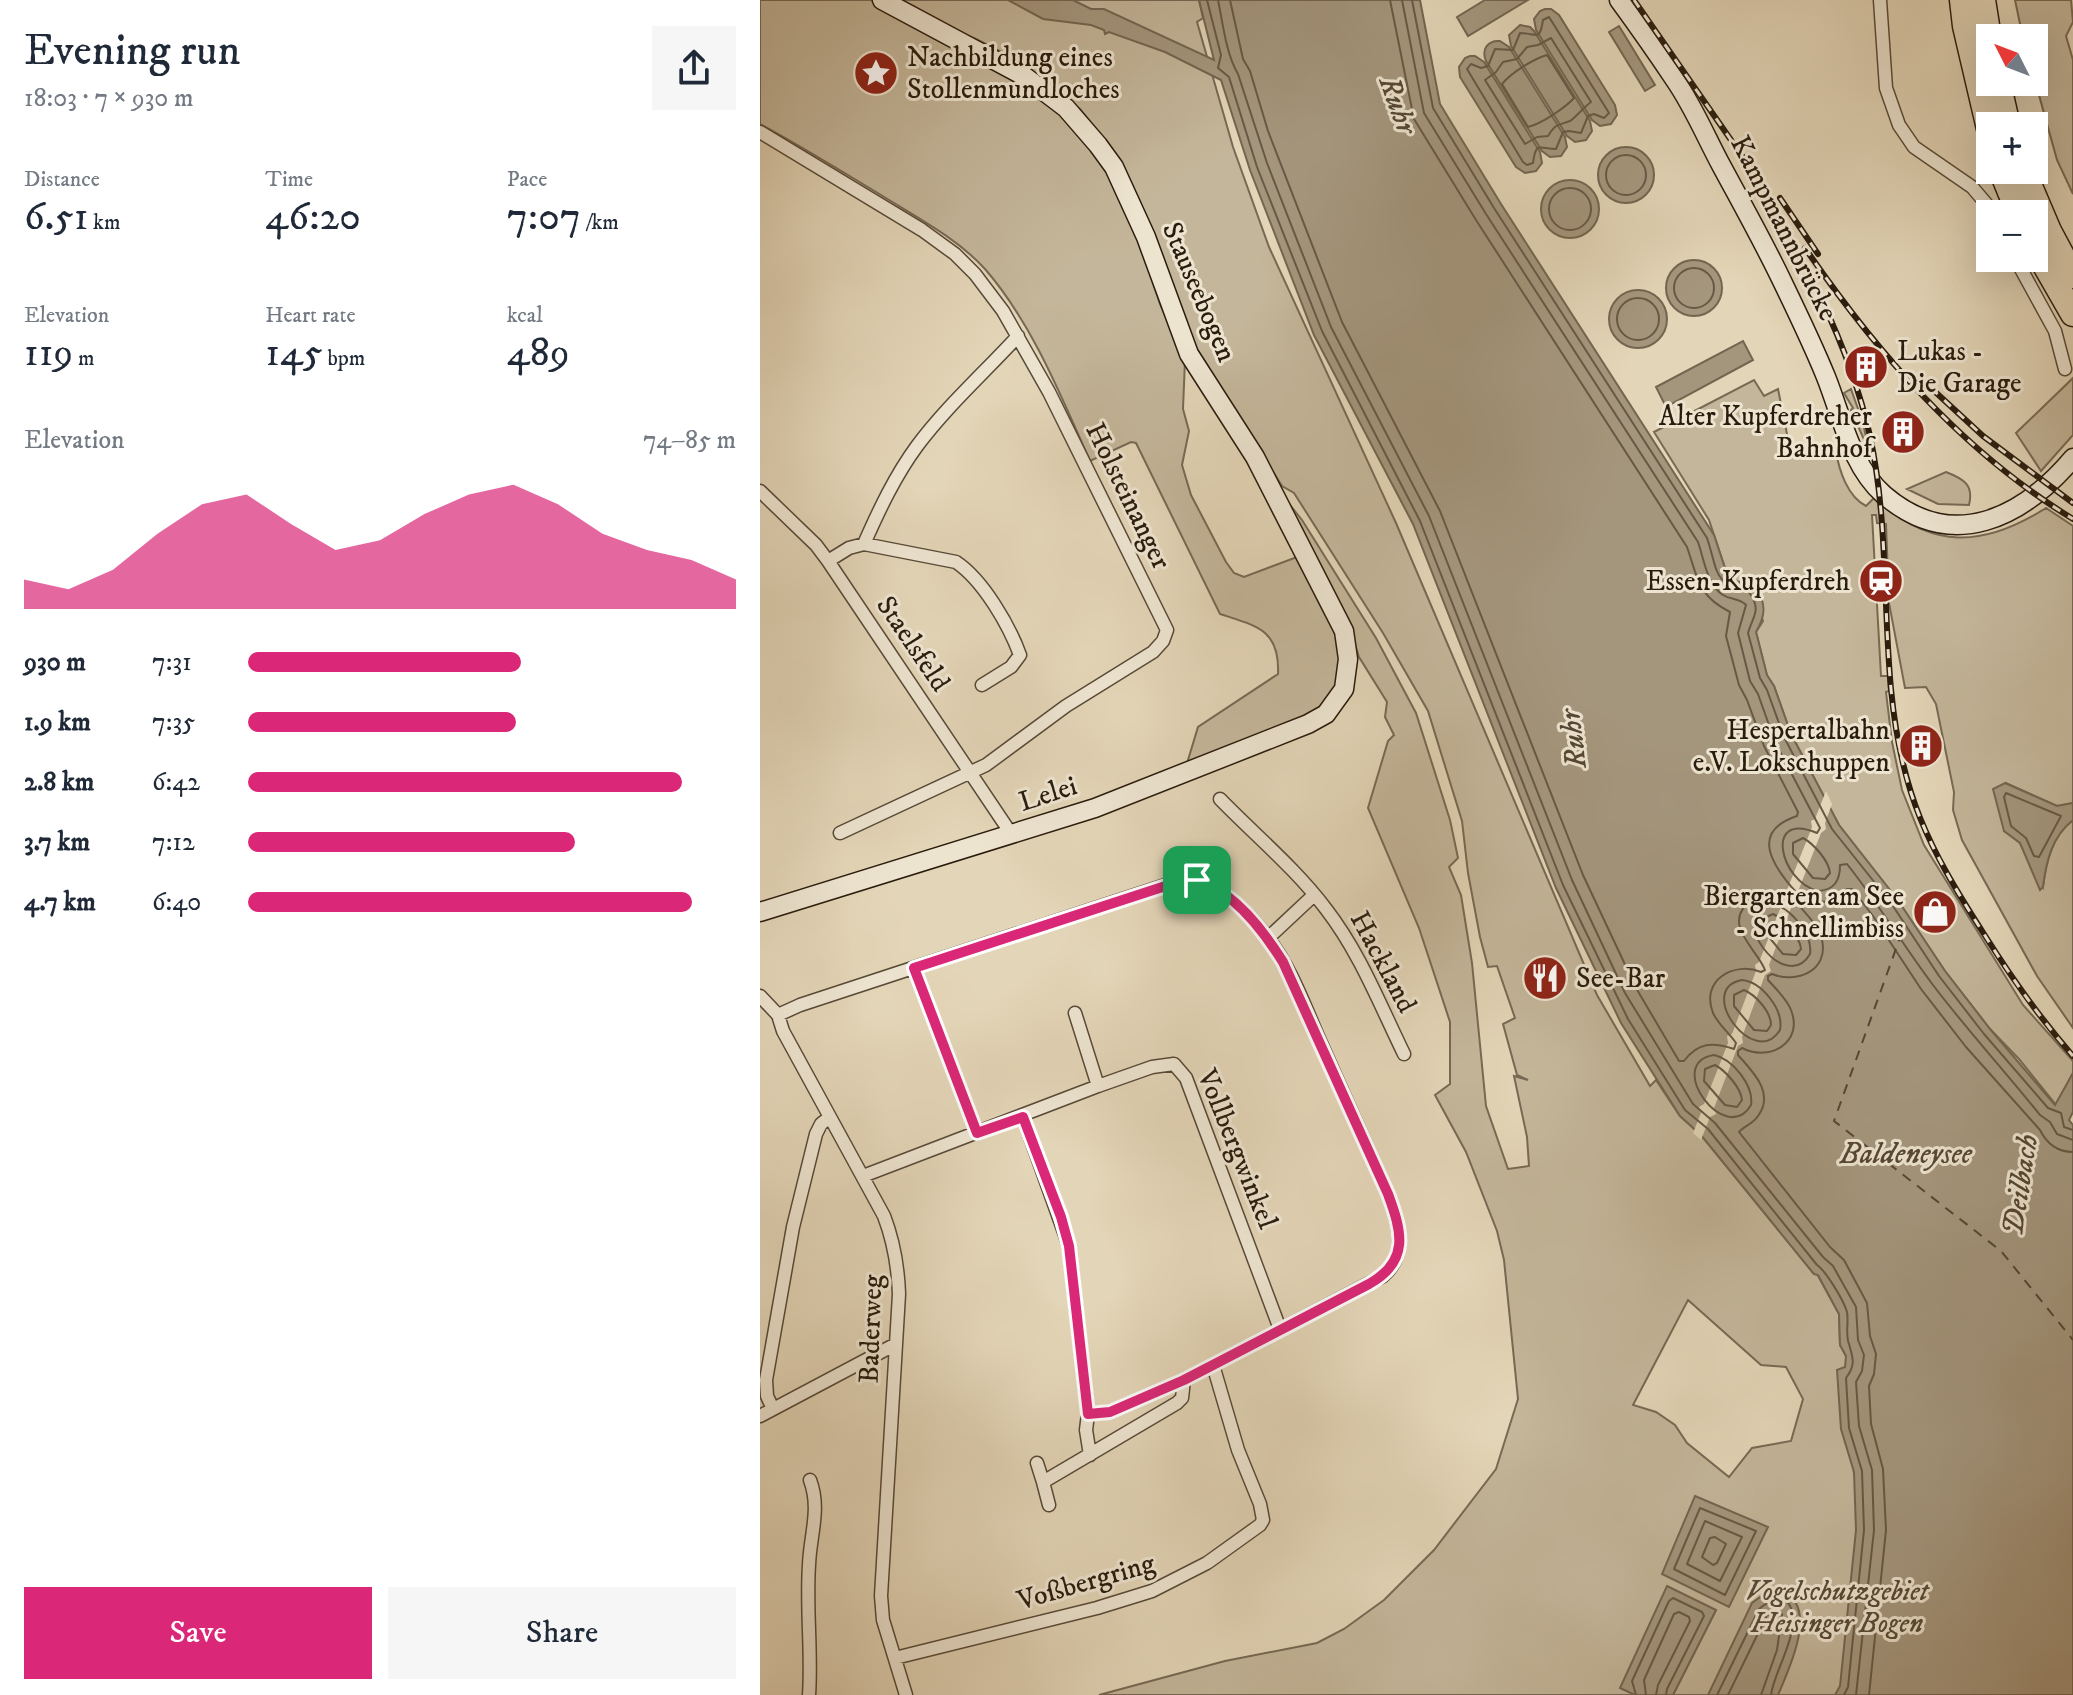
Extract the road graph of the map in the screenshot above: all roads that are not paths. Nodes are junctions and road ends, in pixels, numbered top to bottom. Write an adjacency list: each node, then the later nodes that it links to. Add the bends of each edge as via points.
1 (882, 0): 22 (street, Stauseebogen, via 1039,86 1080,122 1114,167 1189,354 1255,457 1344,631 1348,666)
2 (1619, 0): 17 (street, Kampmannbrücke, via 1677,82 1778,273 1865,473 1883,494 1931,521 1974,524 2012,513 2044,490)
3 (1880, 0): 10 (street, via 1886,88 1899,125 1914,147)
4 (1962, 0): 7 (highway)
5 (1983, 0): 6 (highway)
6 (1987, 24)
7 (1985, 112)
8 (760, 132): 15 (street, Holsteinanger, via 955,254)
9 (2029, 184): 13 (highway)
10 (1983, 200)
11 (2048, 270): 14 (highway)
12 (2023, 272): 16 (street, via 2055,331)
13 (2073, 276)
14 (2073, 314)
15 (1018, 336): 19 (street, via 917,447); 23 (street, Holsteinanger, via 1167,634 1153,652)
16 (2065, 369)
17 (2073, 458)
18 (760, 491): 20 (street, Staelsfeld)
19 (864, 544): 20 (street); 21 (street, via 956,562 985,589 1020,655)
20 (828, 561): 23 (street, Staelsfeld)
21 (982, 685)
22 (1340, 698): 26 (street, Lelei, via 1326,714 1297,729)
23 (971, 774): 25 (street, Holsteinanger); 26 (street, Staelsfeld)
24 (1220, 799): 27 (street, Hackland)
25 (840, 833)
26 (1012, 835): 28 (street, Lelei)
27 (1314, 895): 29 (street, Hackland); 34 (street, Hackland, via 1356,954)
28 (760, 912)
29 (1268, 938): 30 (street, via 1223,894 1187,879); 40 (street, via 1294,982 1388,1194 1399,1241 1394,1264 1383,1276)
30 (914, 968): 33 (street); 38 (street)
31 (760, 996): 33 (street, Baderweg)
32 (1075, 1013): 35 (street)
33 (778, 1015): 36 (street, Baderweg)
34 (1404, 1054)
35 (1098, 1086): 37 (street, Vollbergwinkel); 40 (street, Vollbergwinkel, via 1166,1063 1181,1068)
36 (830, 1117): 39 (street, Baderweg); 44 (street, via 816,1134 786,1264 766,1380)
37 (1023, 1117): 38 (street, Vollbergwinkel); 45 (street, via 1069,1246)
38 (977, 1133): 39 (street, Vollbergwinkel)
39 (863, 1176): 41 (street, Baderweg, via 893,1240 898,1270)
40 (1280, 1329): 42 (street)
41 (896, 1344): 44 (street); 52 (street, Baderweg, via 881,1596)
42 (1213, 1365): 43 (street); 52 (street, Voßbergring, via 1260,1504 1260,1525 1207,1563 1152,1591)
43 (1184, 1380): 45 (street, via 1110,1412); 47 (street, via 1177,1403)
44 (773, 1409): 46 (street)
45 (1088, 1414): 47 (street)
46 (760, 1416)
47 (1090, 1455): 50 (street)
48 (1037, 1463): 50 (street)
49 (810, 1480): 53 (street, via 816,1495 808,1567)
50 (1043, 1482): 51 (street)
51 (1049, 1505)
52 (895, 1658): 54 (street, Baderweg)
53 (809, 1695)
54 (906, 1695)

